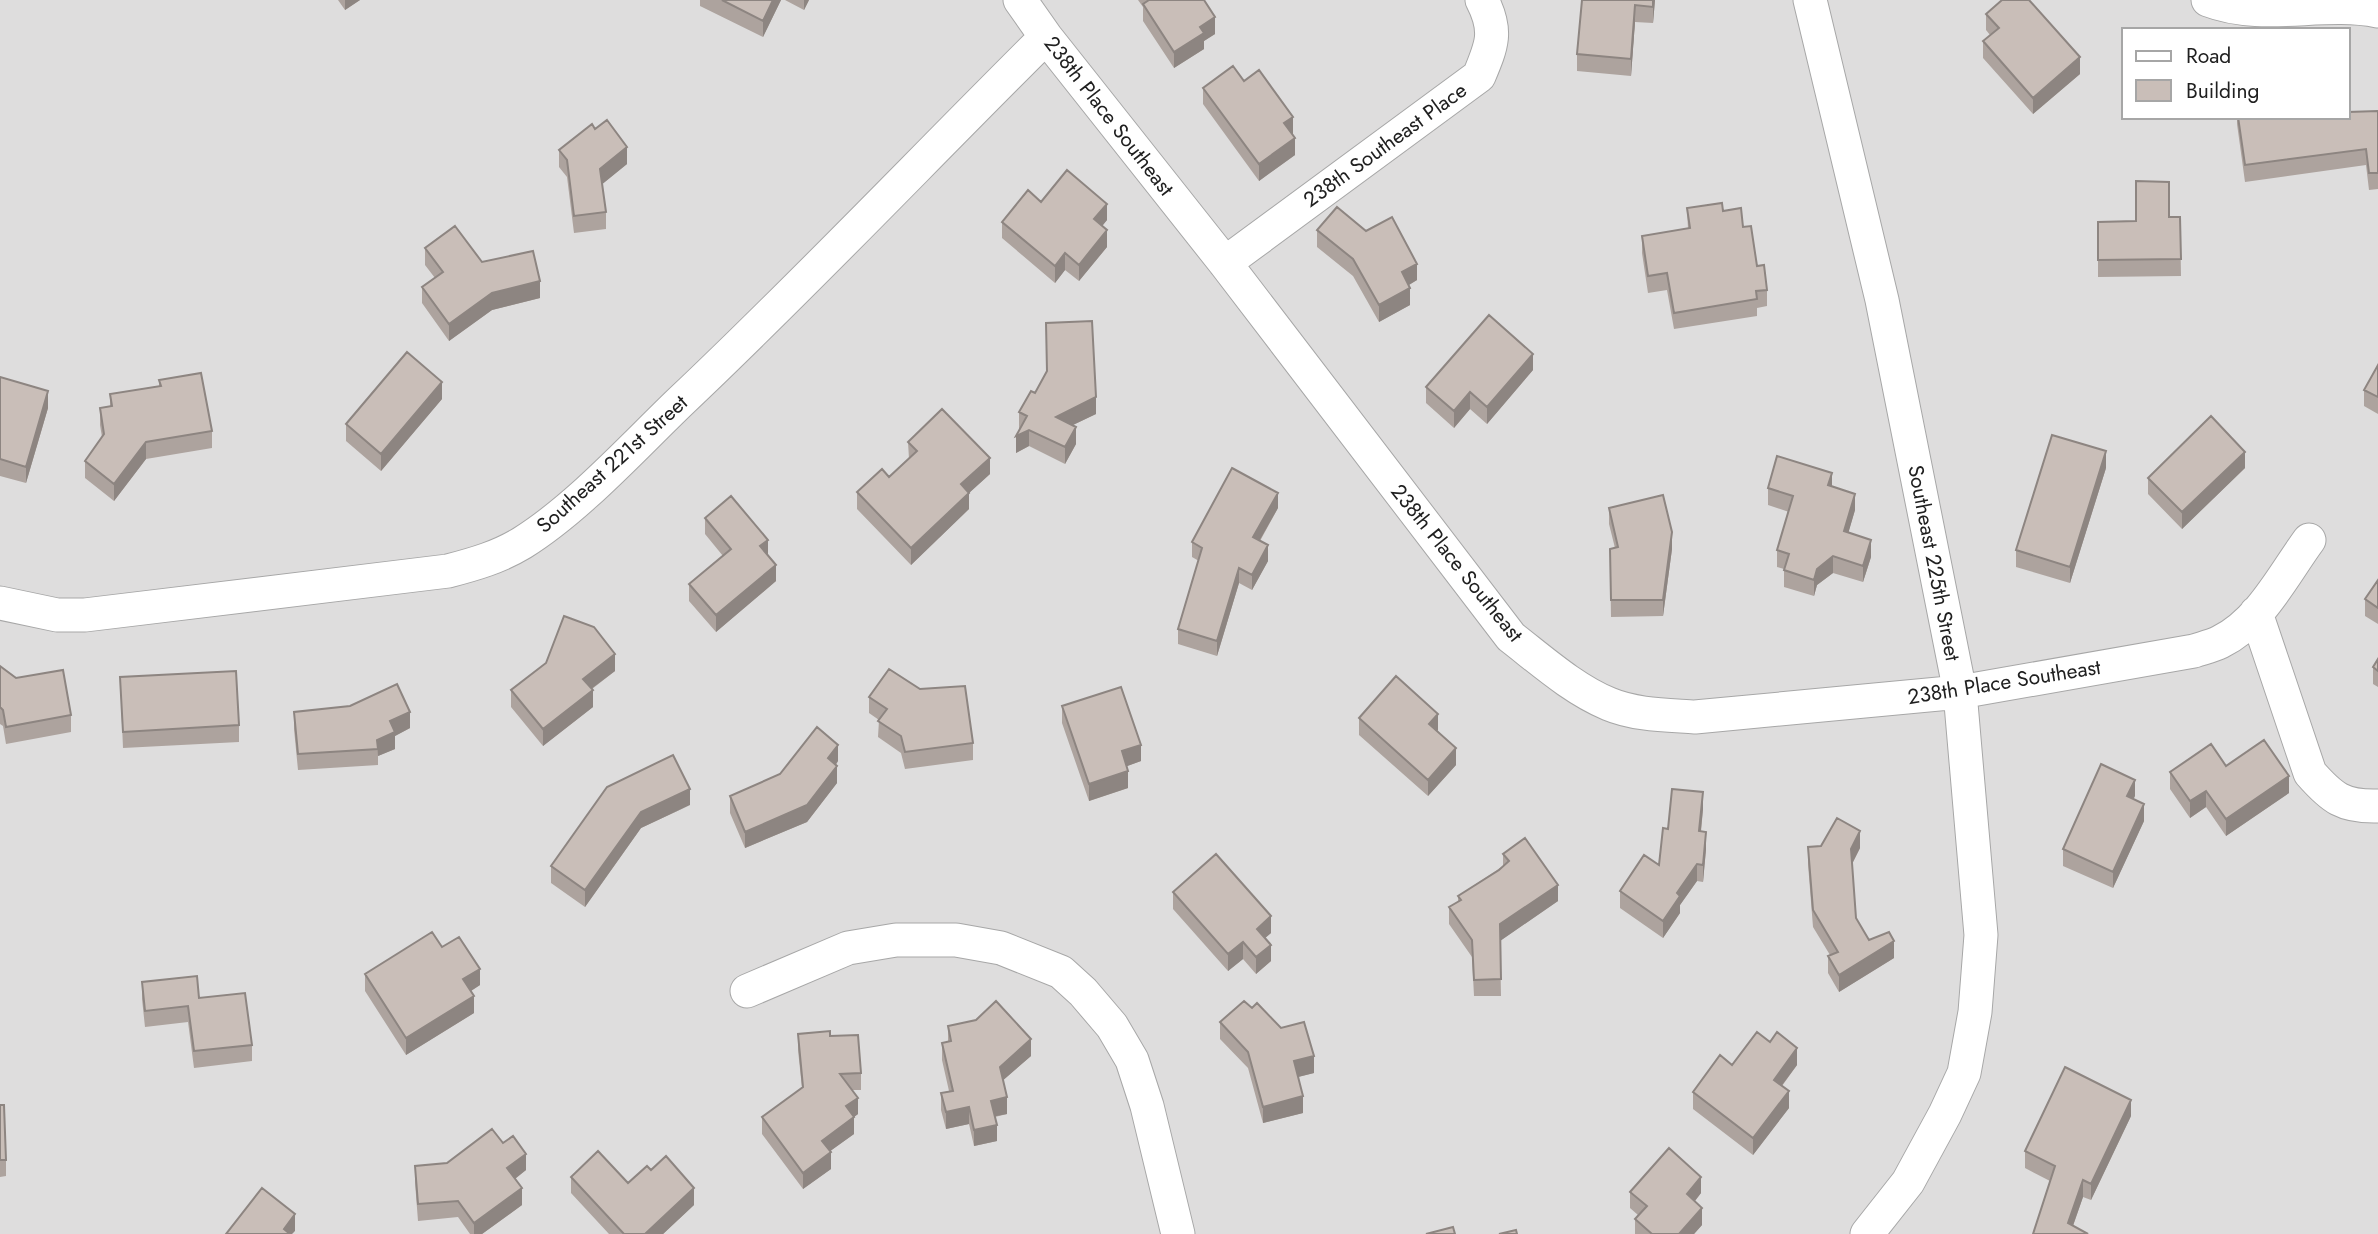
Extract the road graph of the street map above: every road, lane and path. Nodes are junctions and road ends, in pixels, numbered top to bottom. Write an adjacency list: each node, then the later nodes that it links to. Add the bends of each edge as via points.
1 (1020, 0): 6 (street, 238th Place Southeast)
2 (1482, 0): 7 (street, 238th Southeast Place, via 1490,15 1492,44 1479,76)
3 (1810, 0): 11 (street, Southeast 225th Street, via 1882,300)
4 (2208, 0): 5 (street, via 2244,10)
5 (2367, 6)
6 (1046, 37): 7 (street, 238th Place Southeast); 9 (street, Southeast 221st Street, via 715,369 577,500 502,554 448,570 85,615 57,615)
7 (1225, 263): 11 (street, 238th Place Southeast, via 1511,637 1561,676 1610,705 1655,715 1695,717)
8 (2309, 540): 10 (street, 238th Place Southeast)
9 (0, 603)
10 (2256, 613): 11 (street, 238th Place Southeast, via 2221,642 2194,651); 12 (street, via 2310,773 2329,794 2344,802)
11 (1960, 692): 15 (street, Southeast 225th Street, via 1981,935 1975,1012 1964,1073 1945,1114 1908,1182)
12 (2378, 806)
13 (747, 991): 14 (street, via 848,948 896,940 956,940 1001,948 1061,972 1112,1026 1132,1060)
14 (1178, 1234)
15 (1867, 1234)

